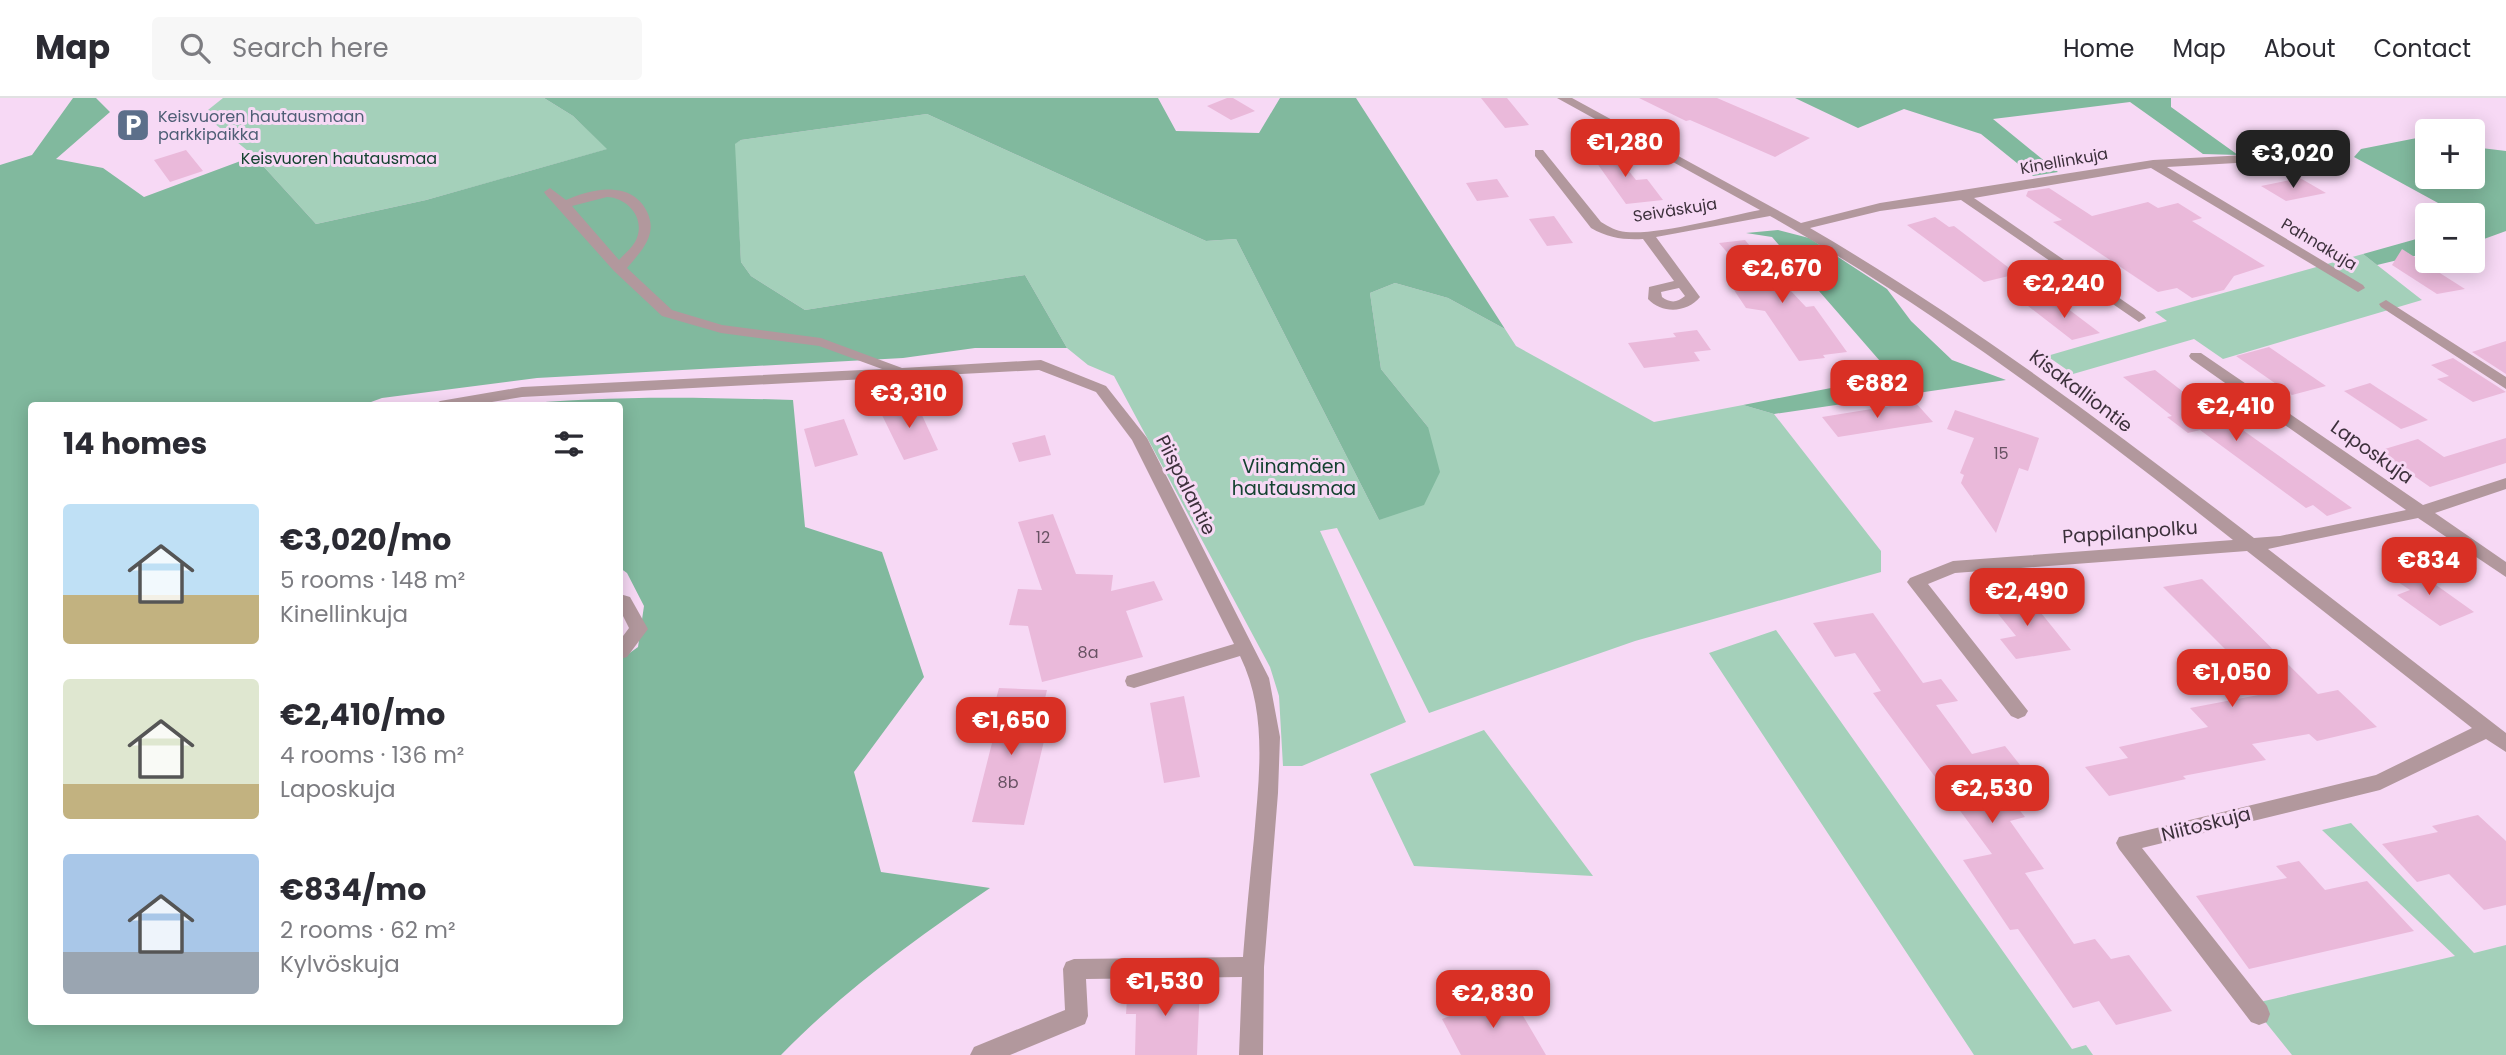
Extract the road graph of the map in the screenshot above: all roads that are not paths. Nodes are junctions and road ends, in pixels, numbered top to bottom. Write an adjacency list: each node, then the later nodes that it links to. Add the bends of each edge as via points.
1 (1563, 98): 8 (street, Kisakalliontie)
2 (1539, 153): 10 (street, Seiväskuja, via 1596,225 1626,236)
3 (2337, 153): 4 (street, Kinellinkuja)
4 (2153, 164): 6 (street, Kinellinkuja); 13 (street, Pahnakuja)
5 (550, 192): 7 (street)
6 (1963, 196): 9 (street, Kinellinkuja, via 1880,207); 15 (street)
7 (564, 205): 11 (street); 11 (street, via 598,193 622,193 637,204 646,220 642,240)
8 (1770, 212): 9 (street, Kisakalliontie); 10 (street, Seiväskuja)
9 (1799, 227): 22 (street, Kisakalliontie, via 1956,326)
10 (1647, 234): 12 (street)
11 (618, 268): 17 (street, via 667,313 721,329 821,342)
12 (1682, 283)
13 (2358, 288)
14 (2386, 304): 18 (street)
15 (2139, 318)
16 (2196, 356): 21 (street, Laposkuja)
17 (905, 372): 19 (street, Piispalantie, via 522,392); 26 (street, Piispalantie, via 1041,365 1101,388 1139,438)
18 (2506, 384)
19 (463, 402)
20 (2506, 483): 21 (street, Pappilanpolku)
21 (2421, 512): 22 (street, Pappilanpolku, via 2280,542); 23 (street, Laposkuja)
22 (2249, 544): 28 (street, Pappilanpolku, via 1953,566 1916,582); 29 (street, Kisakalliontie)
23 (2506, 571)
24 (623, 602): 25 (street, via 639,629)
25 (623, 648)
26 (1245, 648): 27 (street); 31 (street, Piispalantie, via 1260,678 1270,737)
27 (1134, 681)
28 (2018, 712)
29 (2487, 730): 30 (street, Kisakalliontie); 32 (street, Niitoskuja, via 2380,782 2126,844)
30 (2506, 744)
31 (1254, 967): 33 (street, via 1074,969 1077,1016); 34 (street, Piispalantie)
32 (2259, 1014)
33 (982, 1055)
34 (1251, 1055)

